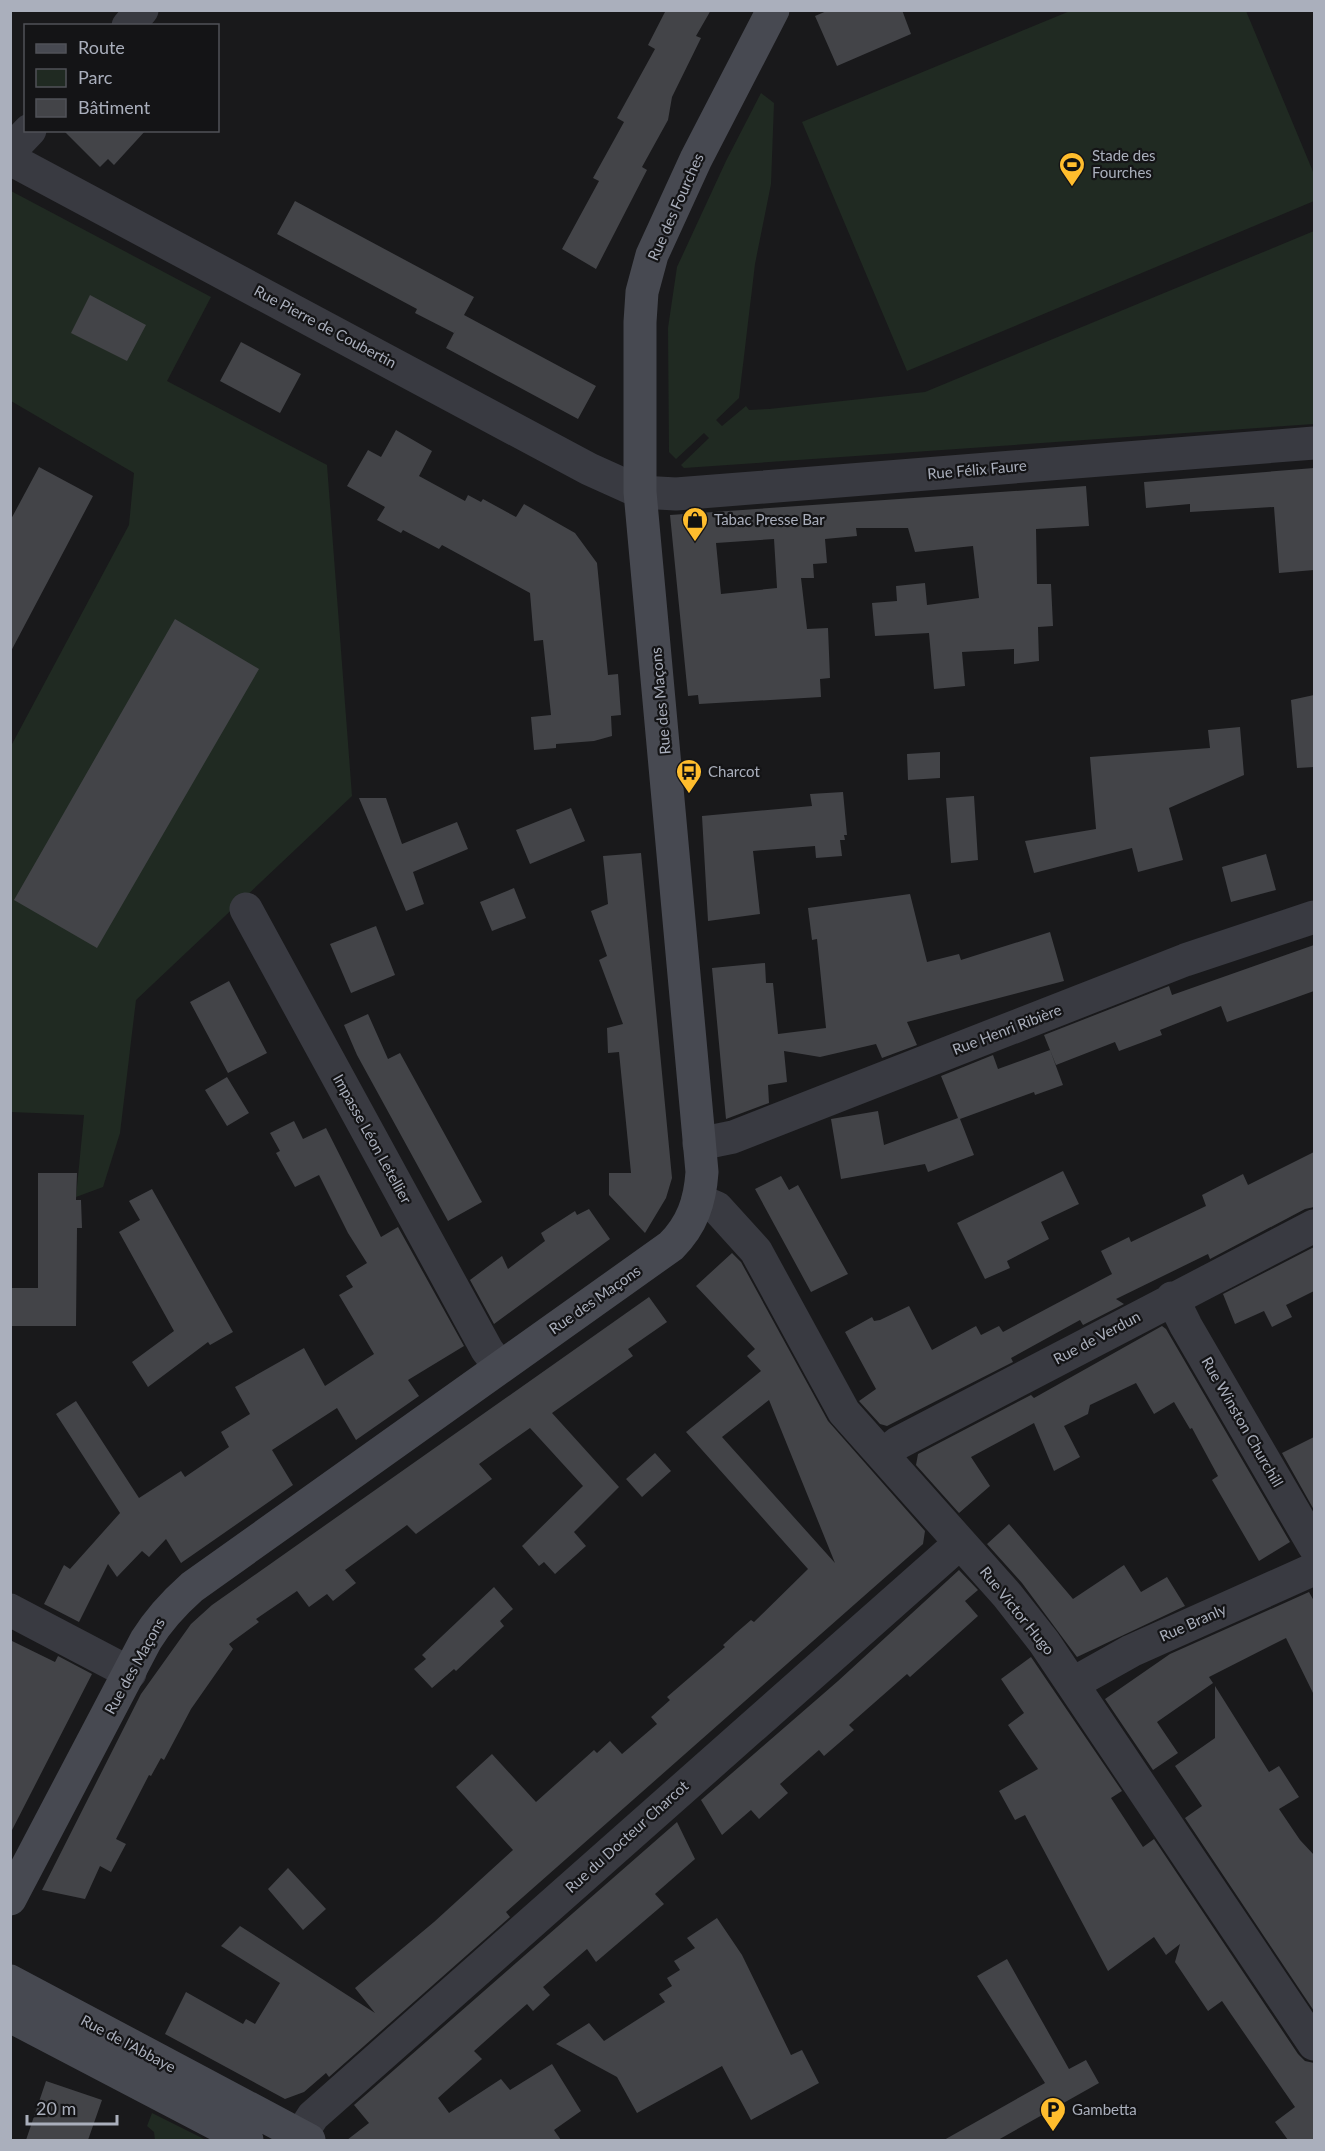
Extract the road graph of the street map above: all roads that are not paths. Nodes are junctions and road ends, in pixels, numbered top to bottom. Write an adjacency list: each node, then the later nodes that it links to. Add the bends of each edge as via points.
1 (142, 10): 3 (street)
2 (773, 10): 8 (main road, Rue des Fourches, via 696,159 652,255 642,292 640,322)
3 (130, 24)
4 (28, 132): 5 (street)
5 (10, 152)
6 (10, 159): 8 (street, Rue Pierre de Coubertin, via 589,469)
7 (1314, 443): 8 (street, Rue Félix Faure, via 694,493)
8 (640, 492): 11 (main road, Rue des Maçons)
9 (246, 909): 15 (street, Impasse Léon Letellier, via 487,1350)
10 (1314, 917): 11 (street, Rue Henri Ribière, via 1185,960 733,1137)
11 (699, 1144): 12 (main road, Rue des Maçons)
12 (699, 1200): 15 (main road, Rue des Maçons, via 692,1220 671,1245); 16 (street, Rue Victor Hugo, via 717,1208 756,1251 844,1412)
13 (1314, 1226): 14 (street, Rue de Verdun)
14 (1172, 1298): 16 (street, Rue de Verdun, via 898,1443); 18 (street, Rue Winston Churchill)
15 (500, 1367): 21 (main road, Rue des Maçons, via 192,1587 155,1625)
16 (883, 1455): 17 (street, Rue Victor Hugo)
17 (960, 1543): 22 (street, Rue Victor Hugo); 27 (street, Rue du Docteur Charcot, via 313,2116)
18 (1314, 1546)
19 (1314, 1569): 22 (street, Rue Branly, via 1131,1651)
20 (10, 1610): 21 (street)
21 (130, 1673): 23 (main road, Rue des Maçons)
22 (1074, 1683): 26 (street, Rue Victor Hugo)
23 (10, 1899)
24 (10, 1981): 27 (main road, Rue de l'Abbaye)
25 (10, 2016): 28 (main road, Rue de l'Abbaye)
26 (1314, 2044)
27 (305, 2138)
28 (247, 2140)

